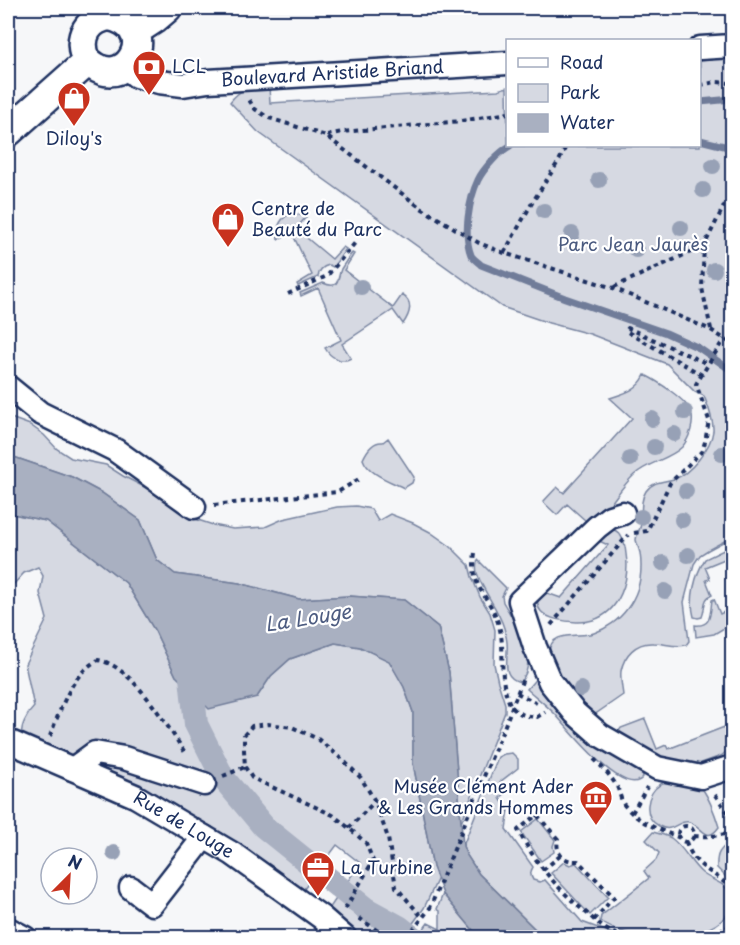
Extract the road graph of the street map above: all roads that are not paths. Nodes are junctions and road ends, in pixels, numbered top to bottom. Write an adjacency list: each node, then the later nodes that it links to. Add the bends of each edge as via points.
1 (167, 8): 3 (main road)
2 (110, 12): 3 (main road, via 127,22); 6 (main road, via 93,22 83,38)
3 (134, 32): 8 (main road, via 135,55)
4 (732, 46): 5 (street)
5 (701, 48)
6 (87, 62): 8 (main road, via 106,72); 9 (main road)
7 (506, 63): 8 (street, Boulevard Aristide Briand, via 183,85 136,76)
8 (125, 67)
9 (8, 132)
10 (8, 387): 11 (street, via 40,413 115,450)
11 (194, 507)
12 (623, 513): 14 (street, via 597,527 520,601 550,682 575,713 600,735 657,768 701,777)
13 (8, 741): 15 (street, Rue de Louge)
14 (732, 767)
15 (73, 769): 16 (street, via 96,753); 17 (street, Rue de Louge, via 135,796)
16 (204, 784)
17 (204, 837): 18 (street, via 152,904); 21 (street, Rue de Louge, via 253,868)
18 (131, 888)
19 (8, 929): 20 (street)
20 (26, 938)
21 (345, 938)

